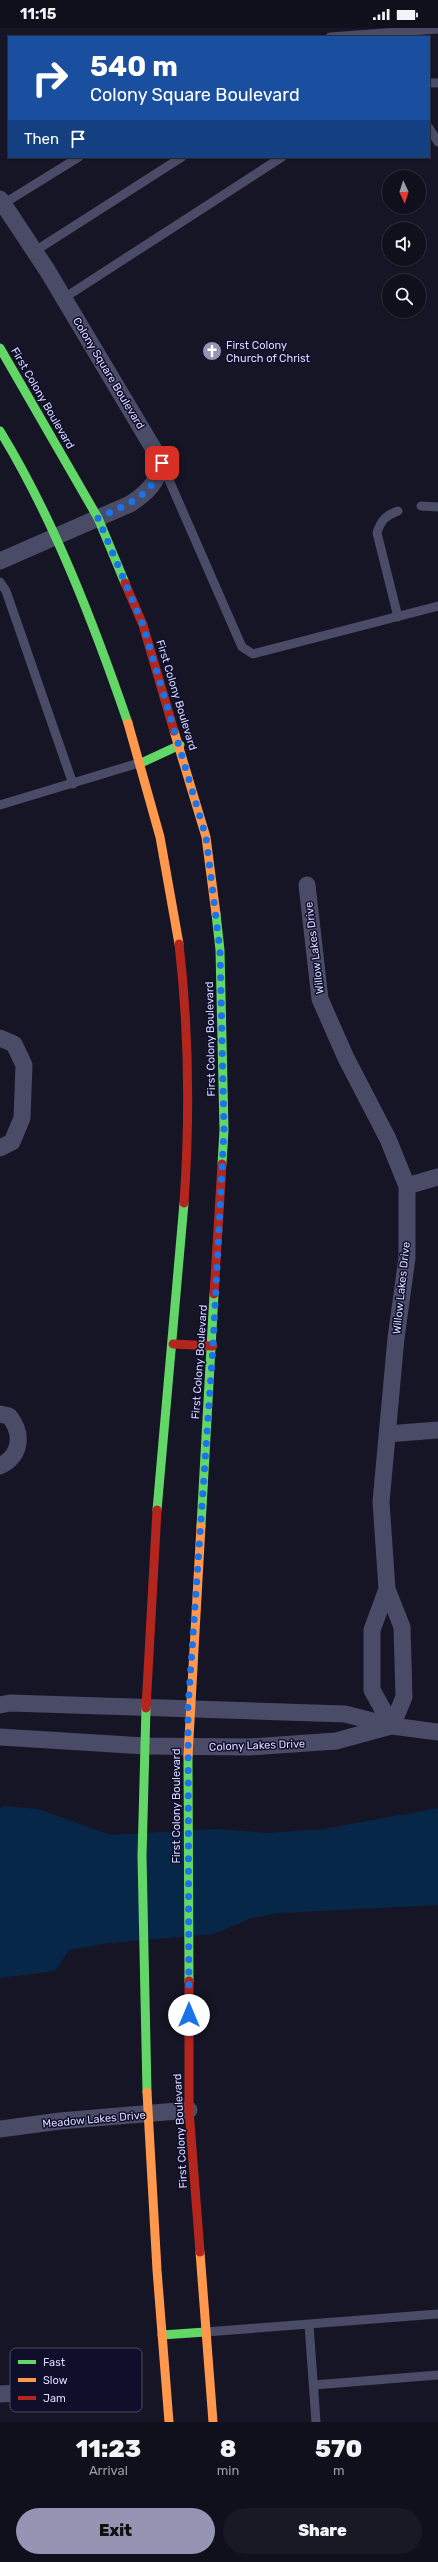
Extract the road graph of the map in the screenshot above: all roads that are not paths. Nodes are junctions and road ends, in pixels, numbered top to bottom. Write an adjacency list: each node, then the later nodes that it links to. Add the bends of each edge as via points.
1 (438, 29): 2 (lane)
2 (344, 36)
3 (430, 129): 4 (lane)
4 (437, 138)
5 (77, 158): 8 (lane)
6 (180, 158): 9 (lane)
7 (280, 158): 10 (lane)
8 (2, 201): 9 (street, Colony Square Boulevard)
9 (35, 251): 10 (street, Colony Square Boulevard)
10 (64, 298): 13 (street, Colony Square Boulevard)
11 (0, 348): 17 (main road, First Colony Boulevard)
12 (0, 431): 18 (main road, First Colony Boulevard)
13 (162, 463): 17 (street, via 156,482 141,497); 22 (lane, via 242,647 253,654)
14 (421, 506): 15 (lane)
15 (438, 507)
16 (398, 511): 22 (lane, via 387,515 380,522 377,533)
17 (98, 518): 18 (street); 23 (main road, First Colony Boulevard, via 143,625)
18 (54, 537): 19 (street); 24 (main road, First Colony Boulevard, via 99,642)
19 (0, 561)
20 (0, 582): 25 (lane, via 6,591)
21 (438, 606): 22 (lane)
22 (398, 617)
23 (180, 745): 24 (main road); 33 (main road, First Colony Boulevard, via 206,837 220,950 224,1130)
24 (141, 763): 25 (lane); 32 (main road, First Colony Boulevard, via 153,806 171,894 186,1015 189,1146)
25 (73, 784): 26 (lane)
26 (0, 805)
27 (307, 885): 31 (street, Willow Lakes Drive, via 320,999 346,1058 388,1139)
28 (0, 1038): 29 (street, via 14,1044 24,1065 22,1118 12,1142)
29 (0, 1148)
30 (438, 1177): 31 (street)
31 (407, 1186): 36 (street, Willow Lakes Drive, via 407,1258)
32 (172, 1344): 33 (main road); 40 (main road, First Colony Boulevard, via 157,1520)
33 (213, 1346): 41 (main road, First Colony Boulevard)
34 (0, 1414): 37 (street, via 9,1416 17,1425 19,1435 17,1448 8,1462)
35 (438, 1430): 36 (street)
36 (387, 1434): 38 (street, Willow Lakes Drive, via 381,1502)
37 (0, 1466)
38 (387, 1589): 42 (street, Willow Lakes Drive, via 402,1627 404,1697); 42 (street, Willow Lakes Drive, via 372,1630 372,1690)
39 (0, 1705): 40 (street, Colony Lakes Drive, via 10,1702)
40 (147, 1707): 41 (street, Colony Lakes Drive); 45 (main road, First Colony Boulevard)
41 (188, 1708): 42 (street, Colony Lakes Drive, via 345,1714); 46 (main road, First Colony Boulevard)
42 (392, 1726): 43 (street, Colony Lakes Drive); 46 (street, Colony Lakes Drive, via 336,1741 249,1747)
43 (438, 1732)
44 (0, 1738): 45 (street, Colony Lakes Drive)
45 (145, 1746): 46 (street, Colony Lakes Drive); 48 (main road, First Colony Boulevard, via 143,1967)
46 (188, 1746): 47 (main road, First Colony Boulevard)
47 (189, 2110): 48 (street, Meadow Lakes Drive); 52 (main road, First Colony Boulevard)
48 (147, 2113): 49 (street, Meadow Lakes Drive, via 60,2121); 53 (main road, First Colony Boulevard)
49 (0, 2130)
50 (438, 2314): 51 (lane)
51 (309, 2325): 52 (lane); 55 (lane)
52 (205, 2332): 53 (main road); 59 (main road, First Colony Boulevard)
53 (162, 2335): 58 (main road, First Colony Boulevard)
54 (438, 2375): 55 (lane)
55 (314, 2385): 60 (lane)
56 (10, 2393): 57 (street)
57 (0, 2394)
58 (169, 2422)
59 (213, 2422)
60 (316, 2422)

